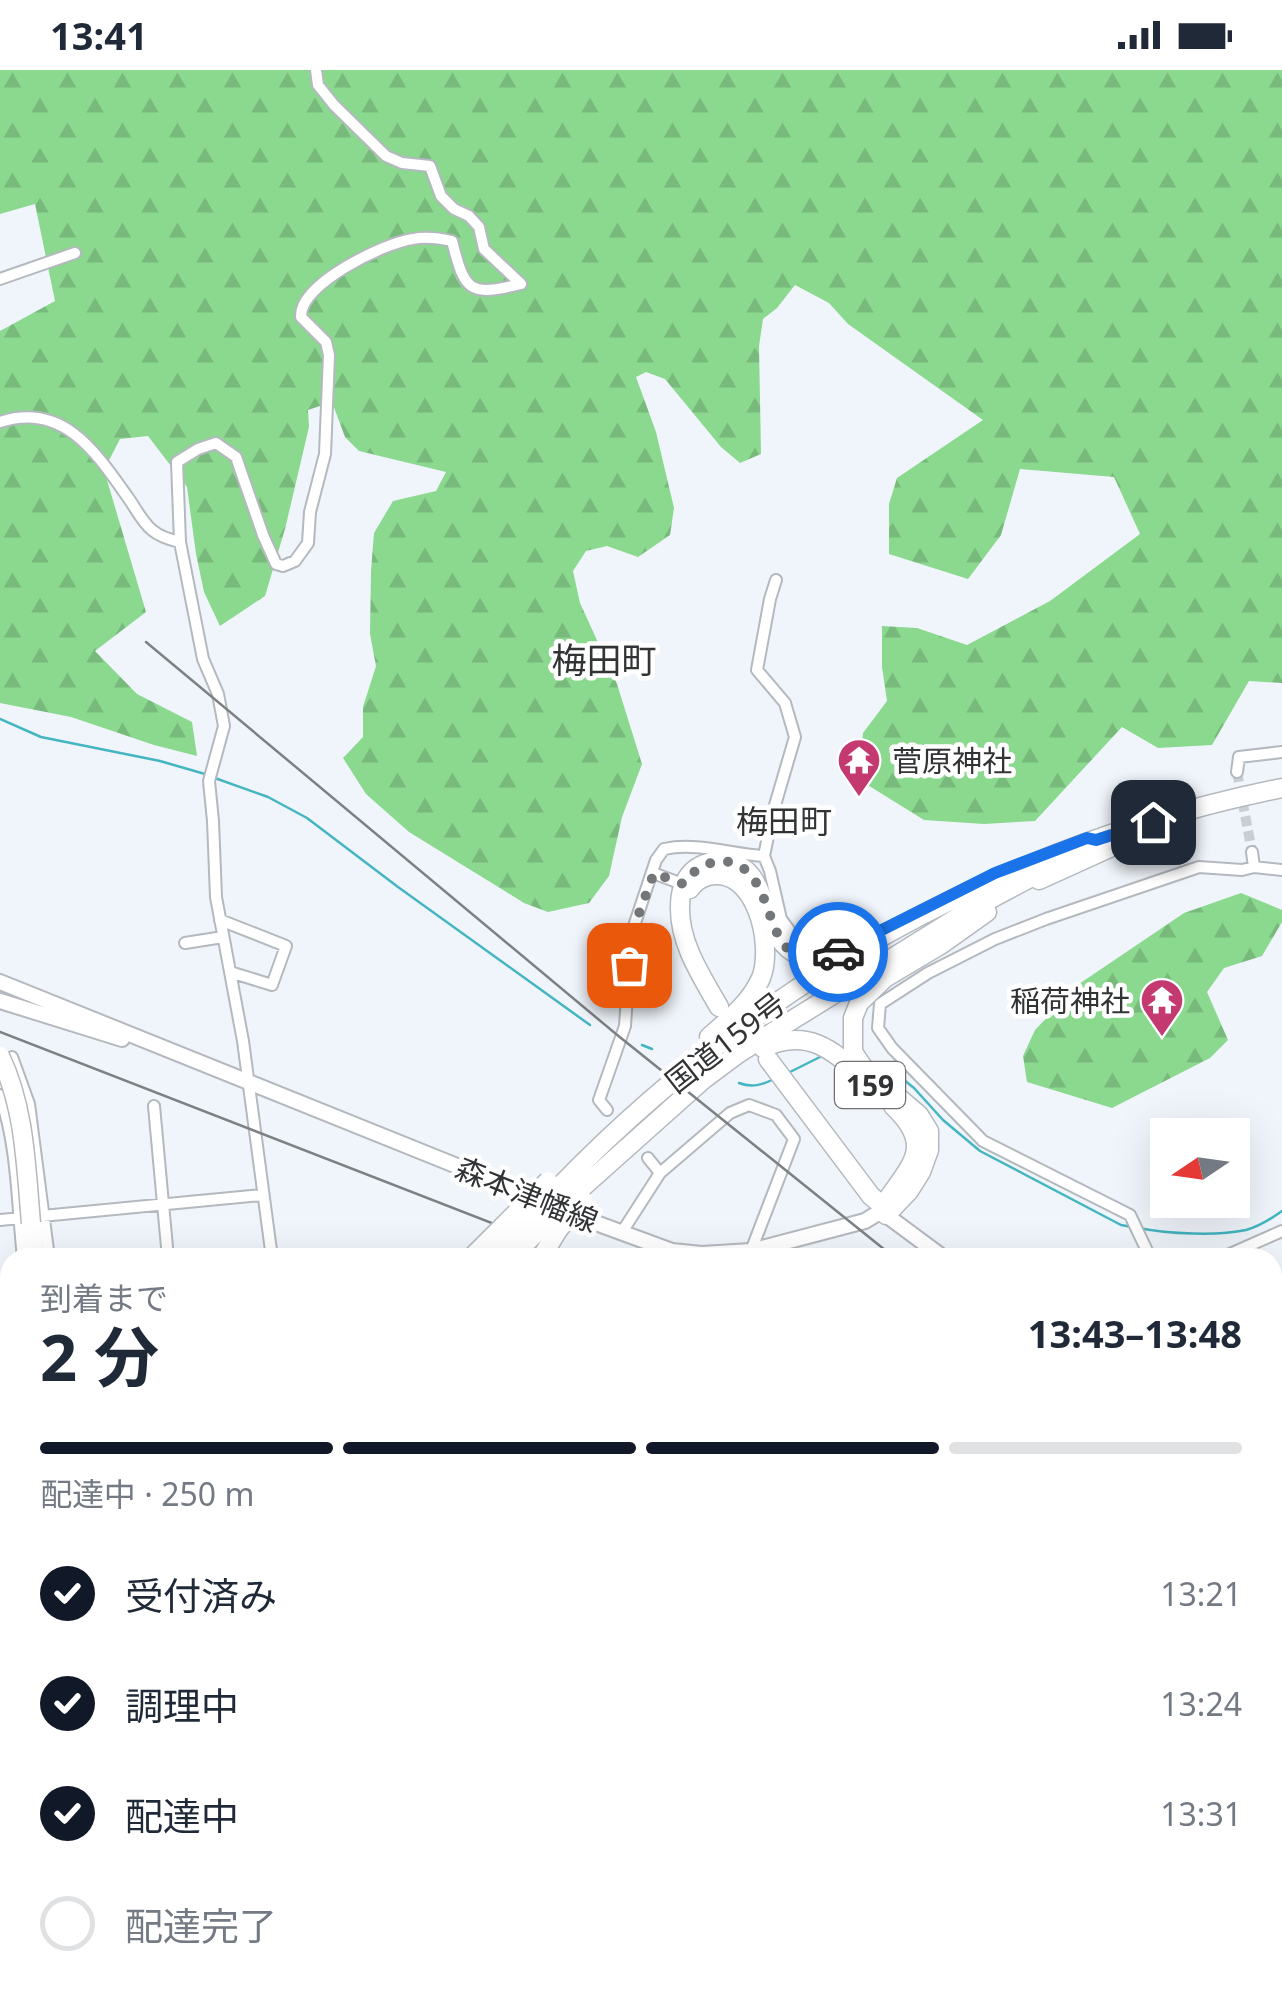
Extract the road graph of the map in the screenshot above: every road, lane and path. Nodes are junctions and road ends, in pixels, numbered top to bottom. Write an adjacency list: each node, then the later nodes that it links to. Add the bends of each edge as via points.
1 (316, 70): 5 (street, via 318,85 334,105 386,156 430,166 441,196 469,216 484,249 521,284 482,291 470,286 452,241 436,238 384,246 321,283 300,307 300,317 326,342 329,355 325,454 308,543 295,561 276,564 236,458 216,444 177,462)
2 (75, 253): 3 (street)
3 (0, 279)
4 (0, 422): 5 (street, via 31,418 70,429 150,530)
5 (180, 542): 18 (street, via 224,726 210,776)
6 (776, 580): 13 (street, via 758,670 785,702 795,737)
7 (1282, 752): 8 (street, via 1239,757)
8 (1237, 772)
9 (1282, 788): 10 (highway, 国道159号 / 159); 11 (highway, 国道159号 / 159, via 1257,788)
10 (1180, 818): 26 (highway, 国道159号 / 159, via 1008,888); 42 (highway, 159, via 1030,885 858,1003 854,1052 929,1131 921,1172)
11 (1096, 840): 17 (highway, 159, via 995,873 818,957 800,955 776,935 756,882 741,868 723,861 700,866); 36 (highway, 国道159号 / 159, via 947,901 837,962 712,1048)
12 (1252, 852): 14 (street)
13 (764, 856): 16 (street, via 676,847 664,849); 19 (street, via 781,920)
14 (1254, 868): 15 (street); 59 (street, via 1200,868 1046,919 995,939 880,1004 878,1028 956,1117 983,1141 1130,1216)
15 (1282, 870)
16 (654, 873): 17 (street); 35 (street, via 631,935 625,1026 598,1100)
17 (687, 886): 25 (highway, via 691,944); 36 (highway, 159, via 716,875 747,891 761,923 763,972 743,1006)
18 (220, 920): 20 (street); 22 (street, via 286,946 272,985)
19 (792, 934)
20 (223, 937): 21 (street); 22 (street)
21 (184, 943)
22 (230, 972): 32 (street)
23 (0, 982): 28 (main road, 森本津幡線)
24 (0, 1001): 28 (main road, 森本津幡線)
25 (722, 1006)
26 (739, 1053): 39 (highway, 国道159号 / 159); 42 (highway, 159, via 790,1039 818,1044 908,1121 915,1133 914,1160)
27 (6, 1057): 30 (street); 43 (highway, bridge)
28 (185, 1057): 32 (main road, 森本津幡線)
29 (766, 1061): 42 (highway, 159)
30 (18, 1070): 31 (street); 43 (street, via 29,1104)
31 (0, 1076)
32 (247, 1082): 40 (street); 46 (main road, 森本津幡線)
33 (0, 1096): 43 (street)
34 (154, 1106): 41 (street)
35 (607, 1110)
36 (624, 1122): 39 (highway, 国道159号 / 159, via 578,1168)
37 (648, 1158): 38 (street)
38 (660, 1174): 46 (street); 56 (street, via 730,1113 749,1105 776,1115 794,1139)
39 (566, 1191): 52 (highway, 国道159号 / 159, bridge); 53 (highway, 159, bridge); 54 (highway, 159, bridge)
40 (262, 1195): 41 (street); 51 (street)
41 (163, 1204): 43 (street); 50 (street)
42 (883, 1211): 57 (main road, 森本津幡線); 58 (main road)
43 (31, 1219): 44 (street); 47 (street); 48 (highway); 49 (street)
44 (0, 1220)
45 (1282, 1231): 60 (street)
46 (622, 1232): 55 (main road, 森本津幡線)
47 (25, 1248)
48 (34, 1248)
49 (44, 1248)
50 (167, 1248)
51 (270, 1248)
52 (505, 1248)
53 (505, 1248)
54 (547, 1248)
55 (664, 1248)
56 (758, 1248)
57 (771, 1248)
58 (931, 1248)
59 (1146, 1248)
60 (1252, 1248)

